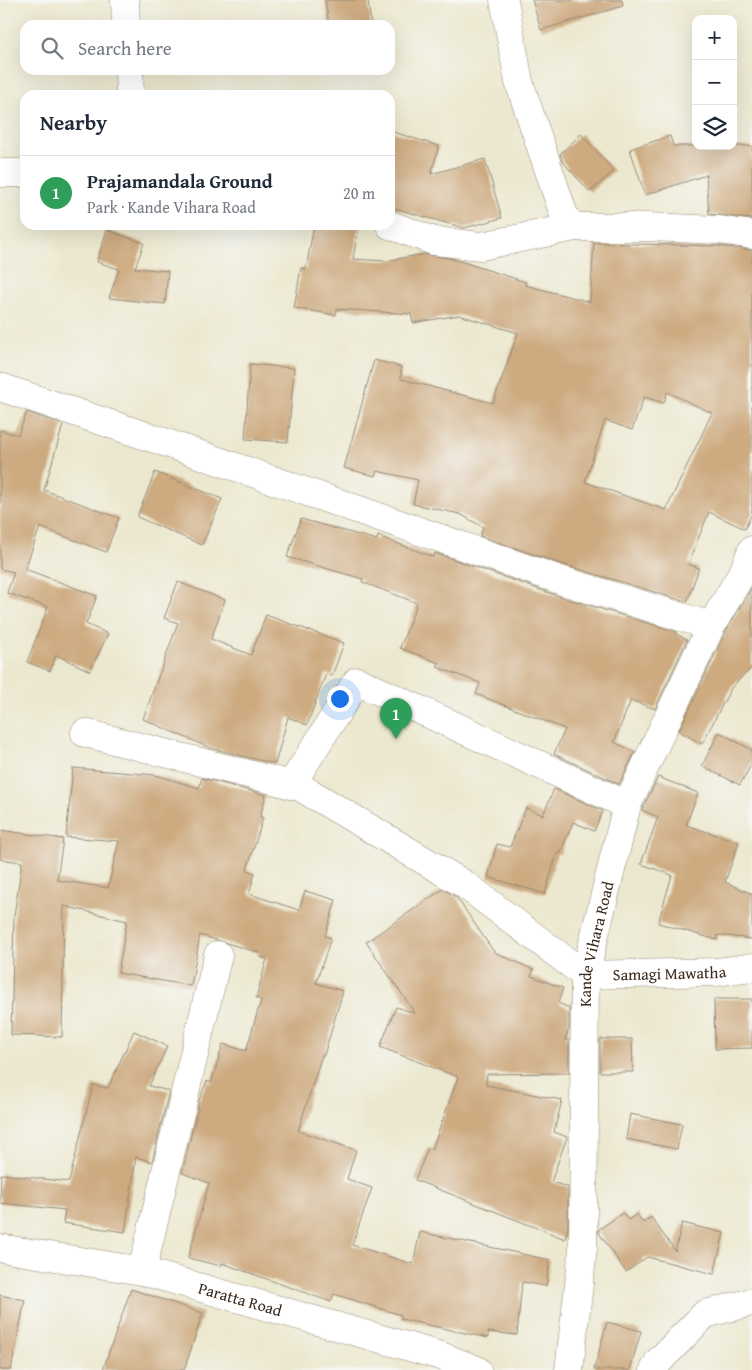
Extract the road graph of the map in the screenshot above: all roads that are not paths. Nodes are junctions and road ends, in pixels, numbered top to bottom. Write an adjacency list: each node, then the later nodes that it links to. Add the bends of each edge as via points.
1 (125, 0): 3 (street)
2 (504, 0): 9 (street, via 519,82 565,218)
3 (126, 20)
4 (129, 75): 5 (street)
5 (130, 90)
6 (20, 172): 7 (street)
7 (0, 173)
8 (395, 227): 9 (street, via 434,241 481,246)
9 (575, 227): 10 (street, via 649,226)
10 (752, 235)
11 (0, 387): 13 (street, via 560,580)
12 (750, 565): 13 (street, Kande Vihara Road)
13 (711, 626): 16 (street, Kande Vihara Road)
14 (86, 733): 15 (street)
15 (291, 785): 16 (street, via 357,681); 19 (street, via 464,884)
16 (626, 805): 19 (street, Kande Vihara Road)
17 (218, 955): 21 (street)
18 (752, 967): 19 (street, Samagi Mawatha, via 717,972)
19 (585, 975): 25 (street, Kande Vihara Road, via 583,1249)
20 (0, 1248): 21 (street, Paratta Road)
21 (142, 1271): 23 (street, Paratta Road)
22 (752, 1302): 26 (street, via 705,1314)
23 (442, 1363): 24 (street, Paratta Road)
24 (477, 1370)
25 (569, 1370)
26 (654, 1370)

